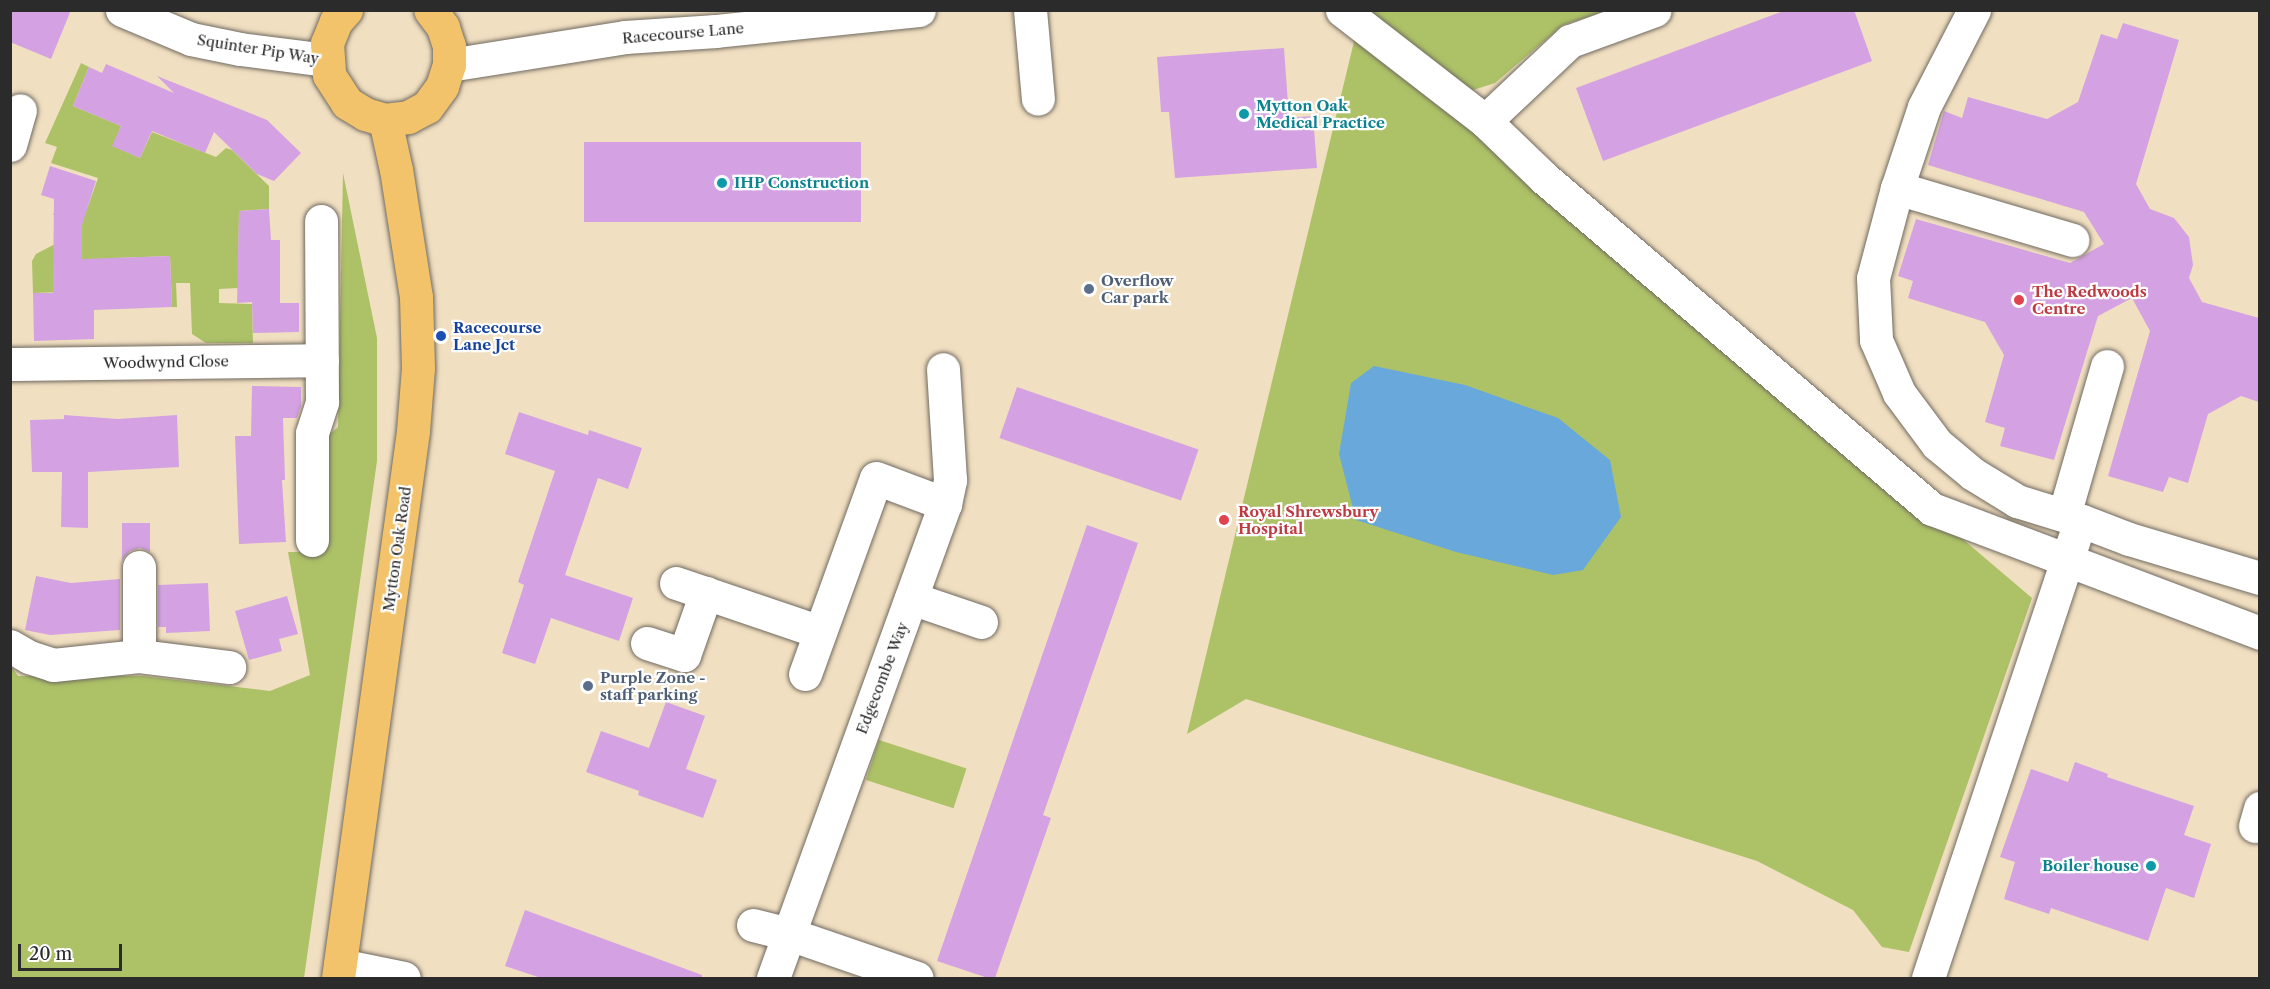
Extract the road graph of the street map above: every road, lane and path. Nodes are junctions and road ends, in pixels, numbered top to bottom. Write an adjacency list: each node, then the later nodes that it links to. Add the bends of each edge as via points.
1 (122, 10): 10 (street, Squinter Pip Way, via 191,39)
2 (346, 10): 10 (main road, via 336,21 327,43)
3 (430, 10): 11 (main road, via 443,27)
4 (919, 10): 9 (street, Racecourse Lane)
5 (1030, 10): 12 (street)
6 (1342, 10): 15 (street)
7 (1655, 10): 15 (street, via 1570,41)
8 (1974, 10): 17 (street, via 1924,108)
9 (853, 13): 11 (street, Racecourse Lane, via 716,31 625,37)
10 (327, 60): 14 (main road, via 333,86 347,103)
11 (449, 65): 14 (main road, via 442,86 427,107 408,117)
12 (1038, 99)
13 (20, 110): 16 (street)
14 (385, 120): 41 (main road, Mytton Oak Road, via 416,297 418,368)
15 (1485, 121): 27 (street, via 1544,178 1932,509)
16 (10, 145)
17 (1897, 188): 19 (street); 25 (street, via 1873,278 1876,340 1899,393 1936,444 1973,474 2017,501)
18 (321, 221): 20 (street)
19 (2072, 240)
20 (322, 360): 21 (street, Woodwynd Close); 26 (street, via 322,402 312,433)
21 (10, 364)
22 (2107, 366): 25 (street)
23 (943, 369): 24 (street, Edgecombe Way, via 950,480)
24 (945, 504): 30 (street, Edgecombe Way); 32 (street, via 876,478)
25 (2073, 518): 27 (street); 29 (street)
26 (312, 540)
27 (2068, 561): 33 (street); 45 (street)
28 (139, 567): 36 (street)
29 (2259, 578)
30 (912, 598): 31 (street); 40 (street, Edgecombe Way)
31 (981, 622)
32 (820, 632): 34 (street, via 691,588 684,655); 38 (street)
33 (2259, 633)
34 (647, 643)
35 (10, 646): 36 (street, via 53,665)
36 (139, 656): 37 (street)
37 (229, 667)
38 (805, 674)
39 (753, 925): 40 (street)
40 (789, 934): 43 (street, Edgecombe Way); 44 (street)
41 (339, 972): 42 (street)
42 (404, 978)
43 (773, 978)
44 (917, 978)
45 (1928, 978)

